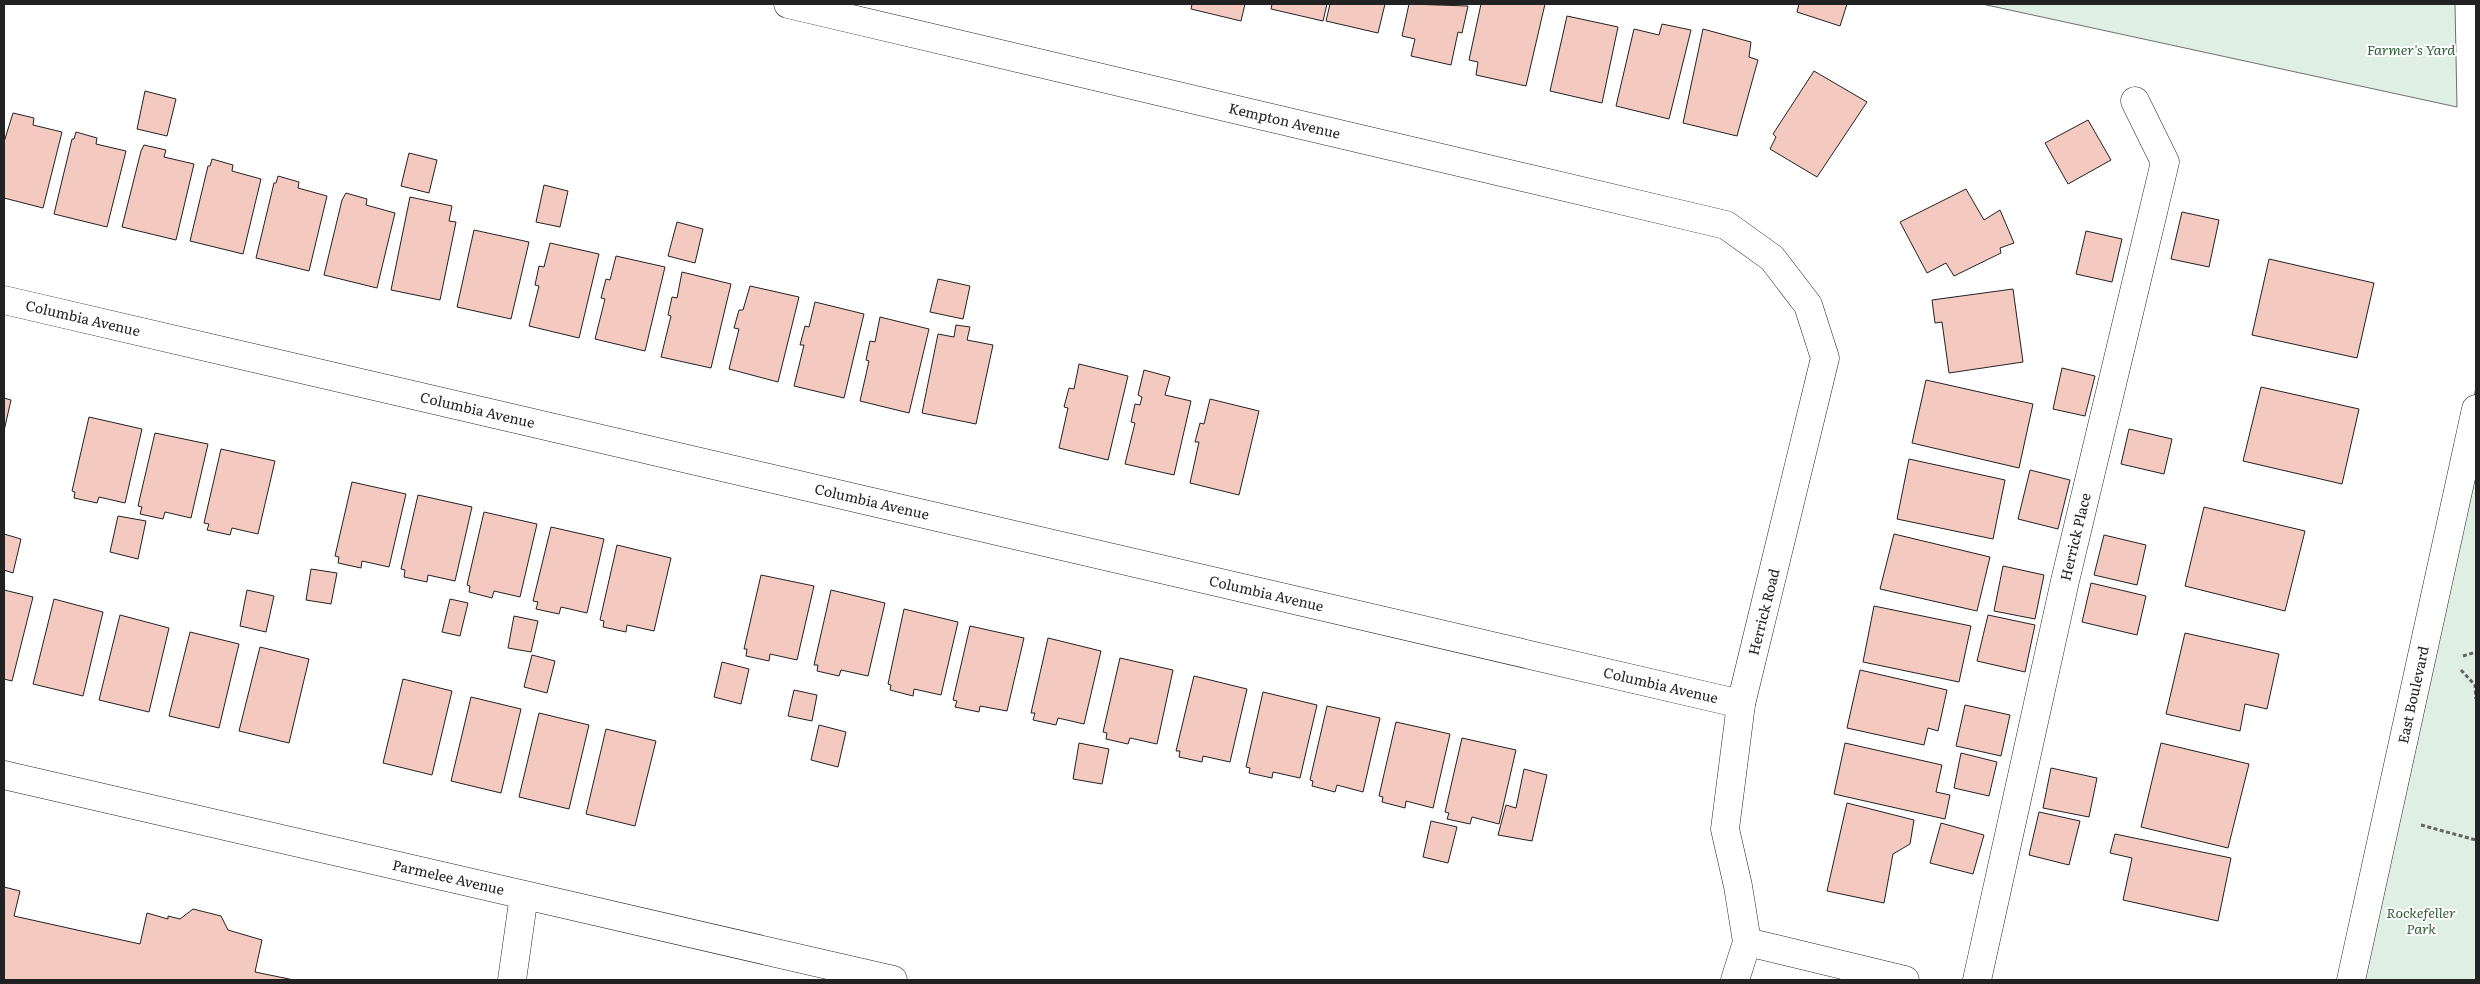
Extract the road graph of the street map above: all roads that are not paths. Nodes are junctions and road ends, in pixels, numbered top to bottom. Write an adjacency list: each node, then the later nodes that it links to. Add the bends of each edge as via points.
1 (788, 4): 3 (street, Kempton Avenue, via 1726,225)
2 (2135, 101): 14 (street, Herrick Place, via 2165,162 2065,581)
3 (1772, 258): 6 (street, Herrick Road, via 1808,305 1825,358)
4 (4, 300): 6 (street, Columbia Avenue)
5 (2476, 409): 15 (street, East Boulevard)
6 (1741, 704): 9 (street, Herrick Road, via 1725,829)
7 (4, 775): 8 (street, Parmelee Avenue)
8 (524, 895): 10 (street); 11 (street, Parmelee Avenue)
9 (1747, 942): 12 (street, Herrick Road); 13 (street)
10 (512, 980)
11 (893, 980)
12 (1736, 980)
13 (1905, 980)
14 (1977, 980)
15 (2351, 980)

